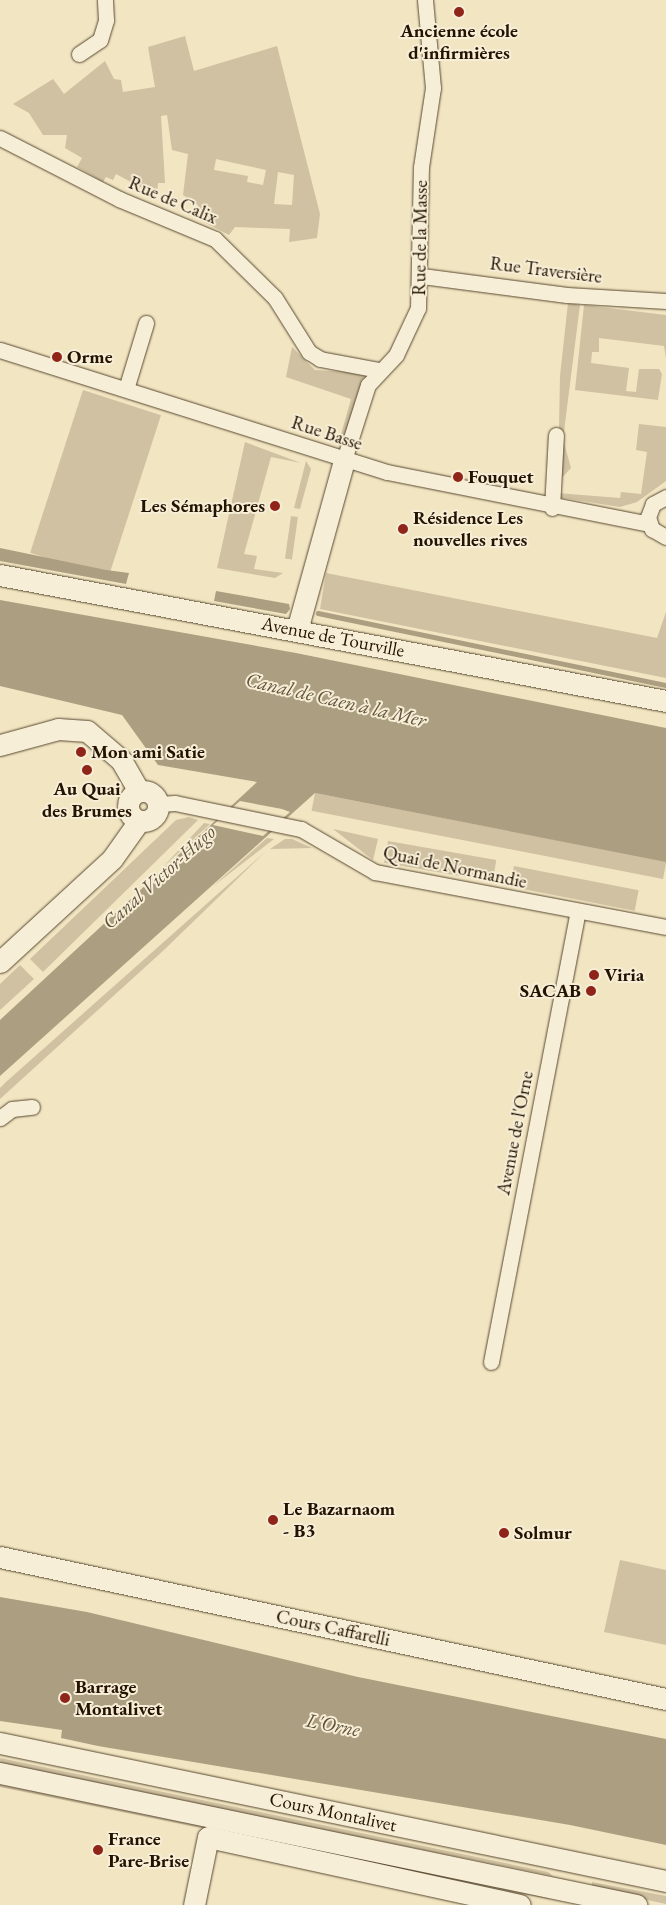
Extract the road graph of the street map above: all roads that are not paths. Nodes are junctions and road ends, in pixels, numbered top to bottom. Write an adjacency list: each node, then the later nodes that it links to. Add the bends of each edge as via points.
1 (105, 0): 3 (street, via 106,20 100,40)
2 (425, 0): 5 (street, Rue de la Masse, via 433,88 420,167)
3 (78, 54)
4 (0, 138): 9 (street, Rue de Calix, via 119,199 215,239 275,298 309,352 320,359)
5 (422, 276): 6 (street, Rue Traversière, via 567,295); 9 (street, Rue de la Masse, via 414,325 396,356)
6 (666, 301)
7 (146, 323): 10 (street)
8 (0, 350): 10 (street, Rue Basse)
9 (378, 370): 12 (street, Rue de la Masse, via 364,393)
10 (126, 389): 12 (street, Rue Basse)
11 (556, 435): 14 (street)
12 (344, 460): 14 (street, Rue Basse, via 436,484); 18 (street, Rue de la Masse)
13 (666, 496): 15 (street, via 652,504)
14 (552, 508): 15 (street, Rue Basse)
15 (649, 524): 16 (street, Rue Basse)
16 (666, 537)
17 (0, 575): 18 (street, Avenue de Tourville)
18 (297, 630): 19 (street, Avenue de Tourville)
19 (666, 701)
20 (0, 745): 21 (street, via 65,728 92,734 121,760)
21 (139, 791): 22 (street, via 151,793); 23 (street, via 131,796 128,808)
22 (158, 804): 23 (street, via 154,816); 24 (street, Quai de Normandie, via 226,813 301,829 375,872)
23 (139, 821): 26 (street, via 112,859)
24 (578, 911): 25 (street, Quai de Normandie); 29 (street, Avenue de l'Orne)
25 (666, 927)
26 (0, 962)
27 (32, 1107): 28 (street, via 12,1109)
28 (0, 1118)
29 (491, 1362)
30 (0, 1557): 31 (street, Cours Caffarelli)
31 (666, 1699)
32 (0, 1743): 34 (street, Cours Montalivet)
33 (0, 1773): 37 (street, Cours Montalivet)
34 (666, 1881)
35 (194, 1905): 36 (street, via 208,1838)
36 (520, 1905)
37 (636, 1905)

